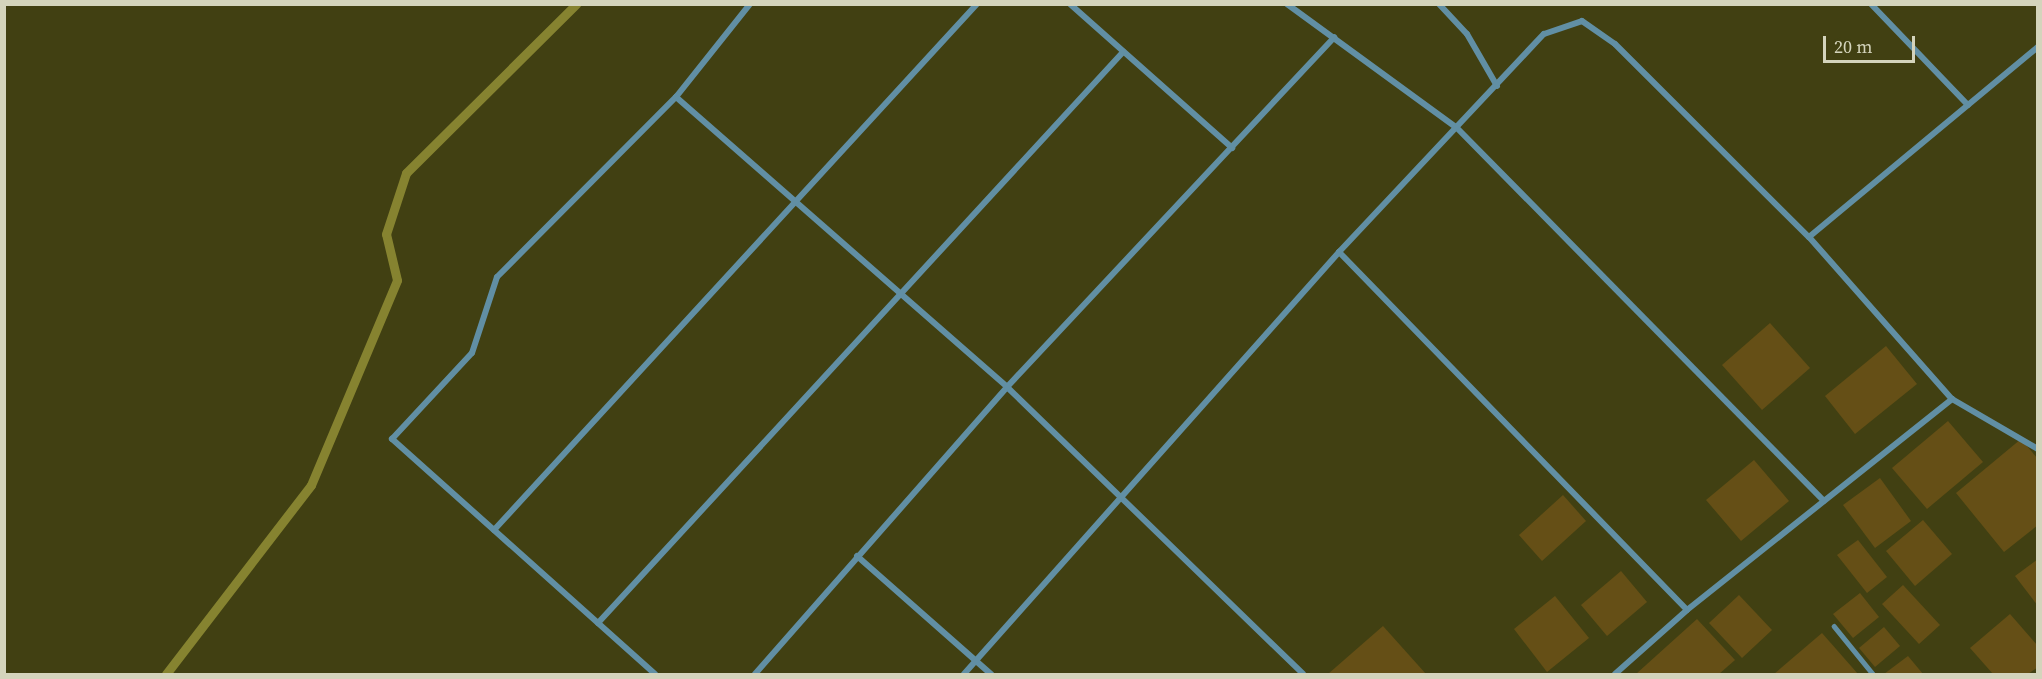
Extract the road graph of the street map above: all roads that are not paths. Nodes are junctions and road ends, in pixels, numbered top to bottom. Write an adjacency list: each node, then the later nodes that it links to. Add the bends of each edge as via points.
1 (750, 4): 11 (street)
2 (977, 4): 15 (street)
3 (1070, 4): 9 (street)
4 (1287, 4): 7 (street)
5 (1439, 4): 10 (street, via 1467,34)
6 (1871, 4): 12 (street)
7 (1334, 38): 13 (street); 14 (street)
8 (2037, 47): 12 (street)
9 (1123, 52): 14 (street); 18 (street)
10 (1497, 86): 13 (street); 16 (street, via 1544,34 1582,21 1615,44)
11 (675, 97): 15 (street); 24 (street, via 497,277 472,353 392,439)
12 (1968, 105): 16 (street)
13 (1457, 128): 17 (street); 23 (street)
14 (1232, 148): 19 (street)
15 (795, 199): 18 (street); 24 (street)
16 (1809, 237): 20 (street)
17 (1339, 252): 22 (street); 26 (street)
18 (900, 289): 19 (street); 27 (street)
19 (1007, 387): 22 (street); 25 (street)
20 (1952, 399): 21 (street); 23 (street)
21 (2037, 449)
22 (1124, 494): 29 (street); 34 (street)
23 (1824, 501): 26 (street)
24 (494, 530): 27 (street)
25 (857, 556): 29 (street); 31 (street)
26 (1687, 610): 35 (street)
27 (598, 623): 30 (street)
28 (1833, 626): 36 (lane)
29 (975, 661): 32 (street); 33 (street)
30 (655, 675)
31 (755, 675)
32 (963, 675)
33 (991, 675)
34 (1303, 675)
35 (1615, 675)
36 (1873, 675)

